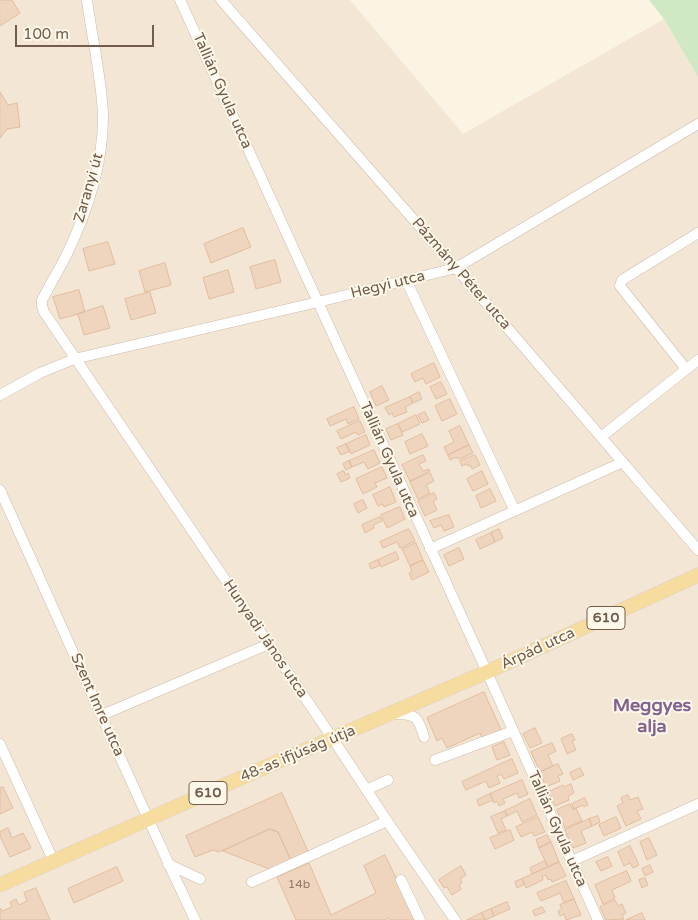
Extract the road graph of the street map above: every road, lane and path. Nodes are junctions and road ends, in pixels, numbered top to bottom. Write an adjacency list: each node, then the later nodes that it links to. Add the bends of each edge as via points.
1 (88, 0): 9 (street, Zaranyi út, via 101,93 100,154 86,209 42,300 44,312)
2 (180, 0): 8 (street, Tallián Gyula utca)
3 (221, 0): 6 (street, Pázmány Péter utca)
4 (698, 124): 6 (street, Hegyi utca)
5 (698, 233): 11 (street, via 622,280 620,286)
6 (456, 268): 7 (street, Hegyi utca); 13 (street, Pázmány Péter utca)
7 (406, 280): 8 (street, Hegyi utca); 16 (street)
8 (318, 302): 9 (street, Hegyi utca); 17 (street, Tallián Gyula utca)
9 (74, 359): 12 (street, Hegyi utca); 20 (street, Hunyadi János utca)
10 (698, 360): 11 (street)
11 (686, 369): 13 (street)
12 (0, 394)
13 (601, 437): 14 (street, Pázmány Péter utca)
14 (622, 462): 16 (street); 18 (street, Pázmány Péter utca)
15 (0, 490): 23 (street, Szent Imre utca)
16 (514, 511): 17 (street)
17 (430, 549): 21 (street, Tallián Gyula utca)
18 (698, 550)
19 (698, 575): 21 (main road, Árpád utca / 610)
20 (269, 644): 23 (street); 26 (street, Hunyadi János utca)
21 (487, 672): 22 (main road, 48-as ifjúság útja / 610); 24 (street, Tallián Gyula utca)
22 (391, 714): 25 (street, via 416,717); 26 (main road, 48-as ifjúság útja / 610)
23 (102, 715): 32 (street, Szent Imre utca)
24 (514, 732): 28 (street); 35 (street, Tallián Gyula utca)
25 (424, 737)
26 (333, 739): 30 (street, Hunyadi János utca); 32 (main road, 48-as ifjúság útja / 610)
27 (0, 744): 34 (street)
28 (435, 760)
29 (388, 780): 30 (street)
30 (366, 790): 33 (street, Hunyadi János utca)
31 (698, 804): 35 (street)
32 (147, 820): 34 (main road, 48-as ifjúság útja / 610); 36 (street, Szent Imre utca)
33 (386, 822): 39 (street); 43 (street, Hunyadi János utca)
34 (54, 862): 40 (main road, 48-as ifjúság útja / 610)
35 (572, 862): 44 (street, Tallián Gyula utca)
36 (168, 864): 37 (street); 41 (street, Szent Imre utca)
37 (200, 880)
38 (401, 880): 42 (street)
39 (252, 882)
40 (0, 885)
41 (195, 920)
42 (420, 920)
43 (455, 920)
44 (598, 920)

